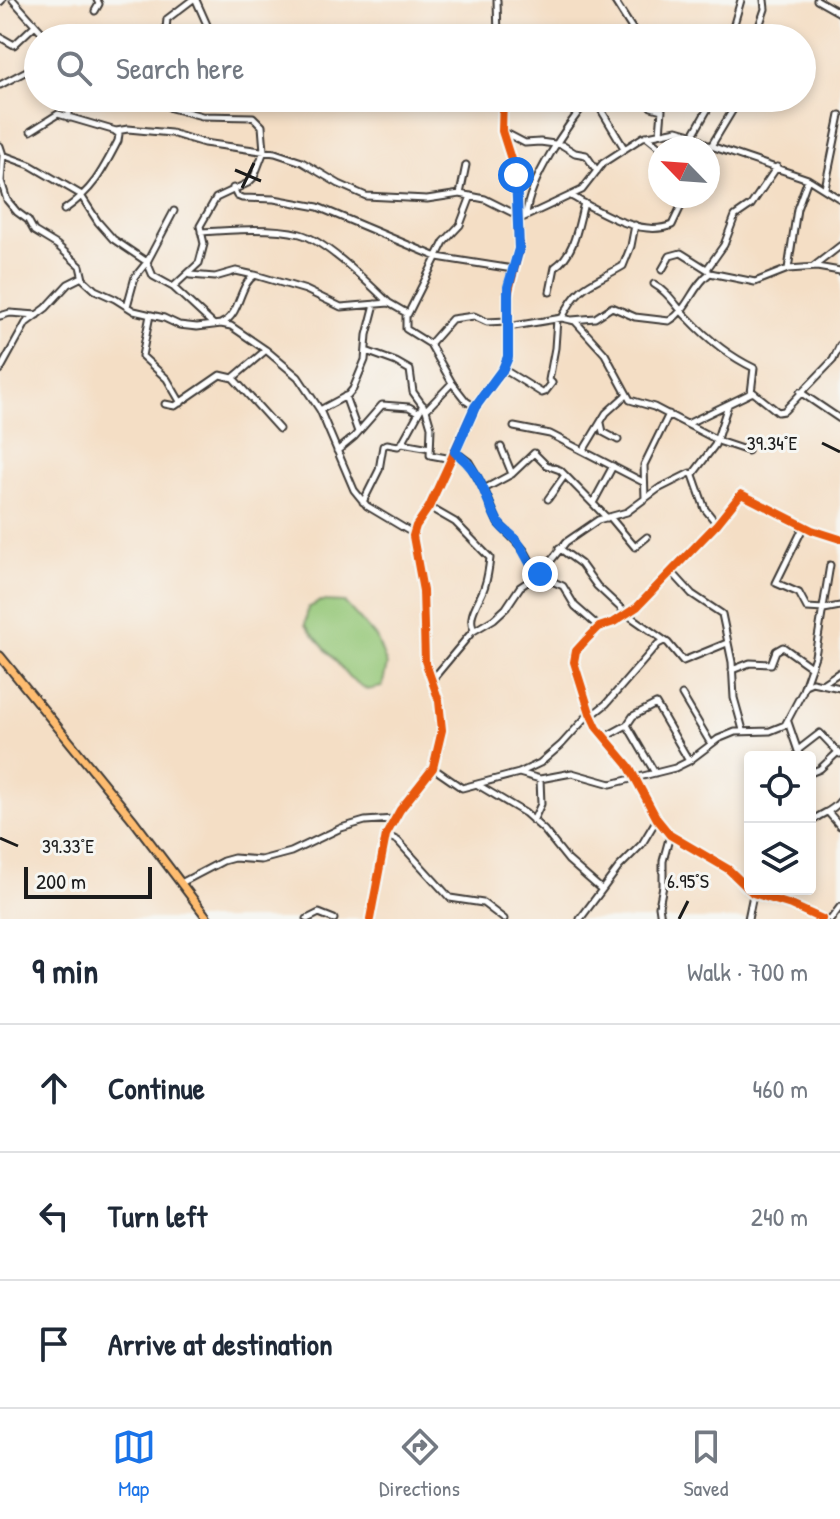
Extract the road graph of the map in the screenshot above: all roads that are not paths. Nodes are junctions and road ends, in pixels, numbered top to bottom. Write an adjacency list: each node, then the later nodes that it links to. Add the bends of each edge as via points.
1 (13, 0): 11 (street)
2 (97, 0): 9 (street)
3 (194, 0): 12 (street); 13 (street)
4 (497, 0): 14 (street)
5 (614, 0): 15 (street)
6 (741, 0): 16 (street)
7 (764, 0): 17 (street)
8 (817, 0): 10 (street)
9 (95, 11)
10 (840, 13)
11 (32, 24)
12 (166, 24)
13 (206, 24)
14 (498, 24)
15 (629, 24)
16 (734, 24)
17 (760, 24)
18 (24, 36): 19 (street, via 14,45)
19 (0, 37)
20 (24, 72): 21 (street)
21 (0, 85)
22 (69, 112): 31 (street)
23 (186, 112): 43 (street, via 256,118 262,124)
24 (504, 112): 34 (street)
25 (579, 112): 39 (street)
26 (601, 112): 41 (street)
27 (662, 112): 35 (street)
28 (707, 112): 36 (street)
29 (732, 112): 38 (street)
30 (840, 115): 50 (street)
31 (69, 118): 32 (street, via 57,114); 33 (street)
32 (31, 131)
33 (116, 131): 43 (street, via 171,133); 55 (street, via 118,141)
34 (502, 131): 39 (street, via 525,143); 61 (street, via 516,175)
35 (660, 133): 36 (street, via 677,130); 37 (street)
36 (693, 135)
37 (646, 136): 41 (street)
38 (717, 136)
39 (557, 144): 47 (street, via 586,155); 60 (street, via 531,190)
40 (0, 146): 44 (street)
41 (624, 148): 47 (street)
42 (720, 149): 46 (street)
43 (264, 151): 49 (street, via 252,180); 51 (street, via 294,159 366,196 427,199)
44 (3, 155): 55 (street); 75 (street, via 0,178 7,200 34,231 80,266)
45 (466, 165): 51 (street)
46 (777, 167): 48 (street); 71 (street, via 751,205 735,216)
47 (597, 171): 53 (street)
48 (808, 179): 50 (street); 69 (street, via 797,209)
49 (233, 188): 63 (street, via 216,198); 65 (street, via 242,198 318,207)
50 (825, 189): 54 (street)
51 (460, 194): 52 (street)
52 (471, 196): 61 (street); 65 (street, via 460,225)
53 (570, 196): 56 (street); 60 (street)
54 (839, 196)
55 (83, 197): 58 (street); 66 (street, via 113,239)
56 (584, 203): 62 (street); 78 (street, via 571,249 555,267)
57 (681, 208): 62 (street, via 670,226)
58 (64, 210)
59 (174, 211): 66 (street)
60 (525, 216): 61 (street)
61 (517, 217): 68 (street, via 519,249)
62 (635, 225): 87 (street, via 623,266 575,294)
63 (201, 232): 73 (street, via 202,254); 79 (street, via 236,229 303,235)
64 (840, 246): 67 (street)
65 (437, 257): 68 (street); 85 (street)
66 (147, 262): 77 (street, via 154,277); 81 (street, via 135,277)
67 (813, 267): 69 (street); 72 (street)
68 (513, 269): 91 (street)
69 (788, 269): 71 (street, via 755,282)
70 (662, 270): 71 (street, via 670,256 681,253)
71 (709, 271): 82 (street)
72 (840, 271)
73 (189, 275): 74 (street); 77 (street)
74 (255, 275): 80 (street, via 341,307); 89 (street)
75 (83, 277): 81 (street, via 95,290); 83 (street, via 68,284)
76 (654, 284): 82 (street)
77 (173, 287): 90 (street)
78 (550, 292)
79 (389, 303): 80 (street); 85 (street)
80 (375, 304): 95 (street)
81 (127, 306): 84 (street)
82 (683, 311): 88 (street, via 664,322 612,307 595,318); 101 (street, via 710,339 754,368)
83 (37, 315): 86 (street); 97 (street, via 26,323)
84 (150, 315): 90 (street, via 179,325); 104 (street, via 142,356 167,379)
85 (406, 315): 92 (street, via 406,329)
86 (0, 316)
87 (559, 318): 88 (street); 91 (street); 96 (street, via 552,383 545,392)
88 (572, 320): 102 (street, via 605,354)
89 (231, 322): 90 (street); 94 (street)
90 (217, 324)
91 (507, 324): 92 (street, via 474,316 452,319); 96 (street)
92 (430, 344): 99 (street)
93 (840, 345): 100 (street, via 833,360)
94 (266, 350): 98 (street); 109 (street, via 298,377)
95 (366, 351): 103 (street, via 355,385); 108 (street, via 410,370 413,392)
96 (503, 369): 107 (street)
97 (0, 370)
98 (233, 378): 104 (street, via 220,375); 116 (street)
99 (452, 383): 107 (street); 108 (street)
100 (800, 392): 101 (street, via 780,413); 112 (street)
101 (751, 393): 106 (street)
102 (626, 395): 111 (street); 113 (street)
103 (345, 396): 109 (street); 117 (street)
104 (181, 403): 105 (street)
105 (165, 404)
106 (728, 405): 114 (street); 119 (street)
107 (475, 407): 126 (street)
108 (424, 408): 110 (street); 122 (street, via 431,427)
109 (320, 410): 123 (street)
110 (418, 412): 117 (street, via 383,405); 120 (street)
111 (669, 414): 114 (street); 131 (street, via 645,461)
112 (840, 419)
113 (601, 422): 118 (street, via 603,432); 124 (street)
114 (687, 425): 119 (street)
115 (514, 427): 124 (street, via 544,431)
116 (279, 429)
117 (358, 432): 123 (street)
118 (618, 440)
119 (717, 440): 125 (street); 130 (street)
120 (402, 443): 122 (street); 135 (street, via 383,446 379,470)
121 (501, 447): 128 (street)
122 (430, 448): 126 (street, via 430,455)
123 (337, 451): 135 (street)
124 (583, 451): 127 (street)
125 (748, 451)
126 (453, 455): 132 (street, via 469,462); 137 (street)
127 (613, 466): 131 (street); 136 (street)
128 (512, 474): 129 (street, via 533,453); 132 (street)
129 (565, 475): 133 (street); 136 (street)
130 (693, 475): 134 (street, via 677,478); 139 (street, via 707,514)
131 (643, 482): 134 (street)
132 (484, 489): 147 (street, via 498,523 524,550)
133 (548, 499)
134 (645, 500): 138 (street)
135 (363, 502): 141 (street)
136 (593, 503): 138 (street)
137 (429, 507): 141 (street); 152 (street, via 455,522 490,558 472,618)
138 (608, 517): 142 (street, via 634,546); 144 (street, via 589,524)
139 (717, 524): 140 (street, via 742,494); 146 (street)
140 (804, 526): 143 (street); 149 (street, via 775,583 799,594 805,607)
141 (414, 534): 159 (street)
142 (647, 537)
143 (840, 539)
144 (559, 548): 147 (street); 150 (street)
145 (830, 565): 149 (street)
146 (672, 572): 150 (street); 154 (street, via 692,594 720,612)
147 (538, 575): 151 (street, via 563,586 575,606); 152 (street, via 520,587 496,617)
148 (840, 606): 149 (street)
149 (824, 609): 156 (street)
150 (628, 615): 151 (street); 153 (street)
151 (599, 627): 164 (street, via 574,657)
152 (474, 630): 159 (street)
153 (664, 641): 154 (street, via 685,661); 164 (street)
154 (727, 643): 157 (street)
155 (0, 656): 189 (main road)
156 (811, 667): 157 (street, via 783,647 771,664 750,663); 161 (street)
157 (732, 670): 167 (street)
158 (840, 672): 160 (street)
159 (431, 680): 173 (street, via 443,721)
160 (821, 684): 161 (street); 162 (street)
161 (804, 685): 165 (street)
162 (840, 688)
163 (682, 695): 169 (street)
164 (591, 714): 168 (street); 175 (street, via 549,756)
165 (788, 722): 167 (street, via 770,731); 170 (street)
166 (627, 725): 168 (street); 172 (street, via 655,703); 176 (street)
167 (743, 730): 169 (street)
168 (605, 737): 178 (street)
169 (711, 744): 172 (street)
170 (798, 750): 171 (street, via 820,733)
171 (839, 753): 174 (street)
172 (689, 761): 176 (street)
173 (433, 768): 179 (street, via 457,786); 182 (street)
174 (816, 771)
175 (519, 773): 177 (street); 179 (street)
176 (655, 773): 178 (street)
177 (540, 779): 178 (street, via 572,773 608,784); 184 (street, via 541,804)
178 (636, 779): 183 (street)
179 (477, 784): 184 (street)
180 (840, 801): 181 (street)
181 (828, 812): 185 (street); 186 (street)
182 (395, 819): 187 (street); 189 (street, via 341,828 261,860 223,861)
183 (657, 819): 188 (street); 191 (street)
184 (533, 821): 191 (street)
185 (811, 823)
186 (840, 826)
187 (386, 835): 198 (street); 199 (street, via 398,841 450,898 483,903)
188 (670, 835): 190 (street); 201 (street, via 663,861)
189 (181, 883): 195 (main road)
190 (744, 883)
191 (601, 889): 200 (street)
192 (753, 895): 202 (street)
193 (765, 895): 203 (street)
194 (840, 907): 204 (street)
195 (208, 919)
196 (307, 919): 197 (street, via 319,913)
197 (334, 919)
198 (370, 919)
199 (504, 919)
200 (580, 919)
201 (661, 919)
202 (748, 919)
203 (822, 919)
204 (831, 919)

